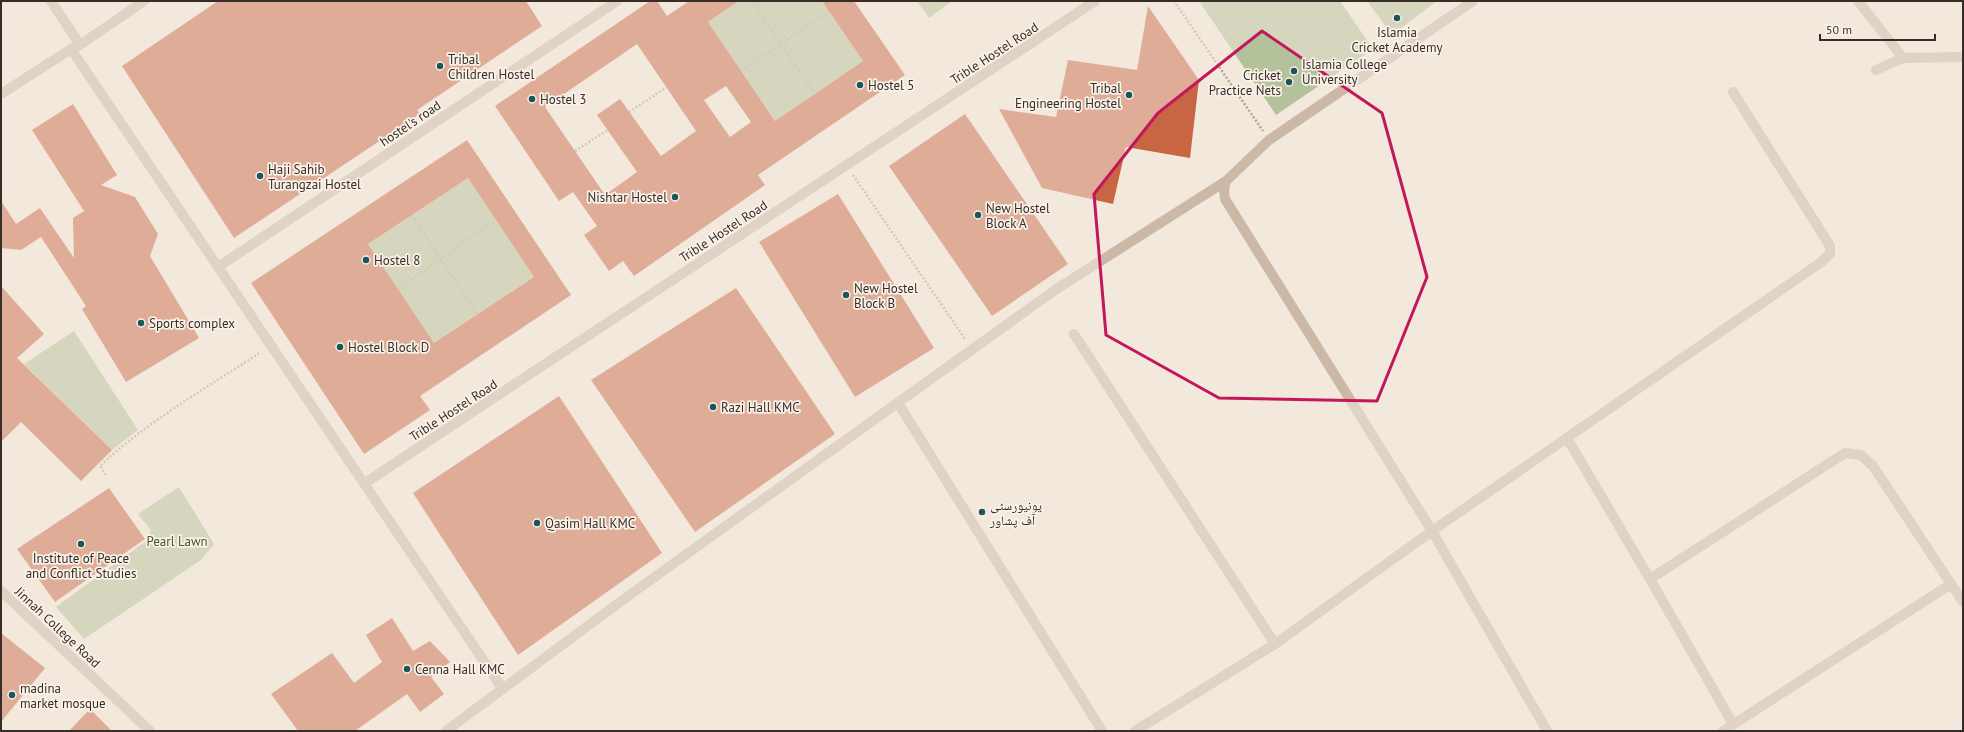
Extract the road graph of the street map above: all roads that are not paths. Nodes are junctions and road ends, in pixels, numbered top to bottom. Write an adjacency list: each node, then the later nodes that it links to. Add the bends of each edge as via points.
1 (51, 1): 7 (street)
2 (144, 1): 7 (street)
3 (617, 1): 14 (street, hostel's road)
4 (1095, 1): 18 (street, Trible Hostel Road)
5 (1474, 1): 13 (street, via 1269,140)
6 (1858, 1): 9 (street)
7 (75, 47): 12 (street); 14 (street)
8 (1963, 57): 9 (street)
9 (1903, 58): 10 (street)
10 (1876, 70)
11 (1733, 92): 17 (street, via 1830,246 1830,254)
12 (1, 94)
13 (1226, 181): 16 (street, via 1056,290); 19 (street, via 1225,199)
14 (218, 267): 18 (street)
15 (1074, 334): 24 (street)
16 (898, 403): 25 (street); 29 (street)
17 (1567, 438): 19 (street); 20 (street)
18 (365, 483): 25 (street)
19 (1432, 531): 24 (street); 31 (street)
20 (1650, 579): 21 (street, via 1845,453 1861,455 1873,466); 26 (street)
21 (1951, 584): 23 (street); 26 (street)
22 (1, 591): 27 (street, Jinnah College Road)
23 (1963, 602)
24 (1275, 644): 30 (street)
25 (502, 688): 28 (street)
26 (1733, 724): 32 (street)
27 (150, 731)
28 (446, 731)
29 (1102, 731)
30 (1135, 731)
31 (1547, 731)
32 (1723, 731)

